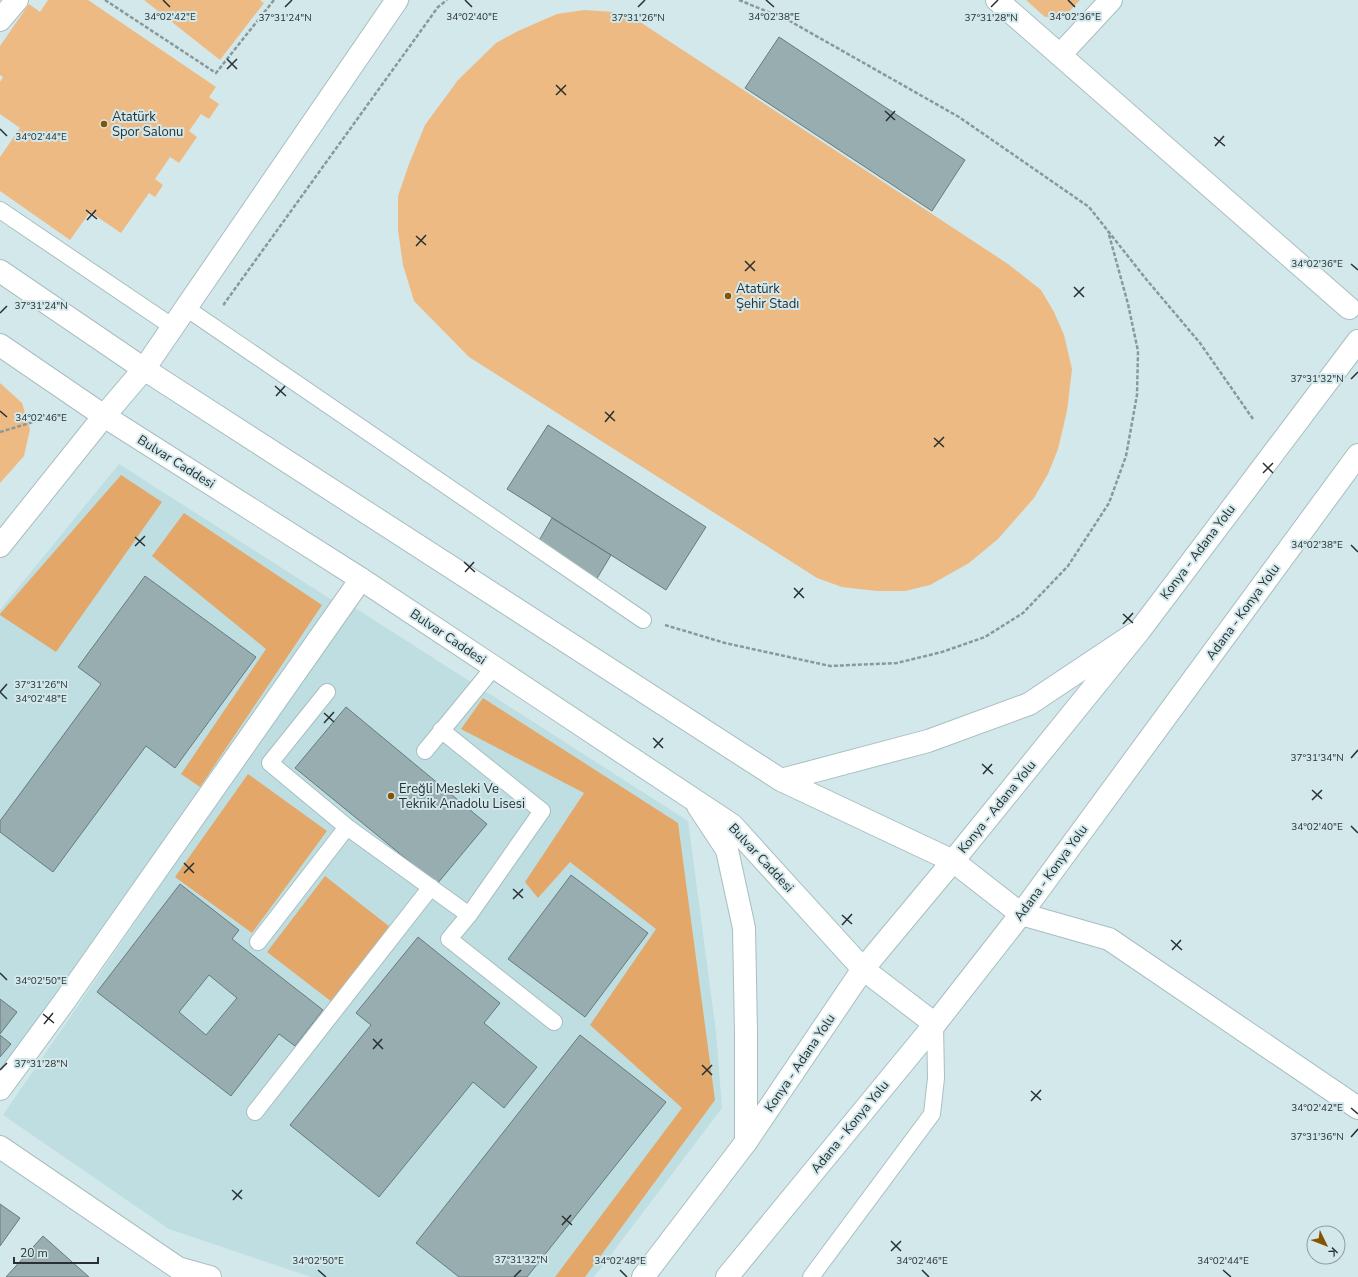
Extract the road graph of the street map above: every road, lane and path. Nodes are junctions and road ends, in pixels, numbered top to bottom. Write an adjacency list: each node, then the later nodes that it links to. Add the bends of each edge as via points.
1 (17, 0): 9 (main road)
2 (105, 0): 3 (path, via 216,73)
3 (274, 0)
4 (397, 0): 14 (main road)
5 (447, 0): 16 (path, via 438,7 224,304)
6 (739, 0): 12 (path, via 788,20 958,116 1089,207)
7 (997, 0): 10 (main road)
8 (1112, 0): 10 (main road)
9 (0, 20)
10 (1060, 55): 15 (main road)
11 (0, 210): 17 (lane)
12 (1108, 231): 23 (path, via 1200,343); 28 (path, via 1138,351 1137,395 1126,456 1109,503 1068,566 1023,613 985,637 942,652 897,663 830,666 725,643)
13 (0, 271): 20 (main road)
14 (186, 308): 17 (main road); 28 (lane)
15 (1349, 308)
16 (230, 309)
17 (172, 327): 20 (main road)
18 (1358, 341): 29 (main road, Konya - Adana Yolu)
19 (0, 345): 21 (main road, Bulvar Caddesi)
20 (144, 369): 21 (main road); 34 (main road)
21 (104, 416): 26 (main road); 27 (main road, Bulvar Caddesi)
22 (43, 419): 24 (path)
23 (1253, 419)
24 (0, 432)
25 (1358, 456): 40 (main road, Adana - Konya Yolu)
26 (0, 546)
27 (361, 579): 30 (main road, Bulvar Caddesi); 45 (main road)
28 (643, 620)
29 (1140, 630): 34 (main road, via 1029,704 928,742); 37 (main road, Konya - Adana Yolu)
30 (494, 667): 32 (lane); 35 (main road, Bulvar Caddesi)
31 (327, 692): 36 (lane, via 270,763)
32 (441, 730): 33 (lane); 39 (lane, via 542,811)
33 (424, 751)
34 (781, 780): 37 (main road)
35 (693, 798): 42 (main road, Bulvar Caddesi, via 732,825); 48 (main road, via 726,850 744,928)
36 (347, 826): 38 (lane); 41 (lane)
37 (953, 861): 40 (main road); 42 (main road, Konya - Adana Yolu)
38 (431, 887): 39 (lane); 47 (lane)
39 (469, 914): 43 (lane, via 449,939)
40 (1021, 914): 44 (main road, Adana - Konya Yolu); 46 (main road, via 1109,939)
41 (258, 942)
42 (863, 969): 44 (main road, Bulvar Caddesi); 48 (main road, Konya - Adana Yolu)
43 (554, 1022)
44 (935, 1024): 53 (main road, Adana - Konya Yolu); 54 (lane, via 936,1078 932,1114)
45 (0, 1089)
46 (1358, 1108)
47 (255, 1112)
48 (746, 1142): 52 (main road, Konya - Adana Yolu)
49 (0, 1147): 50 (main road)
50 (174, 1272): 51 (main road)
51 (210, 1277)
52 (643, 1277)
53 (727, 1277)
54 (811, 1277)

